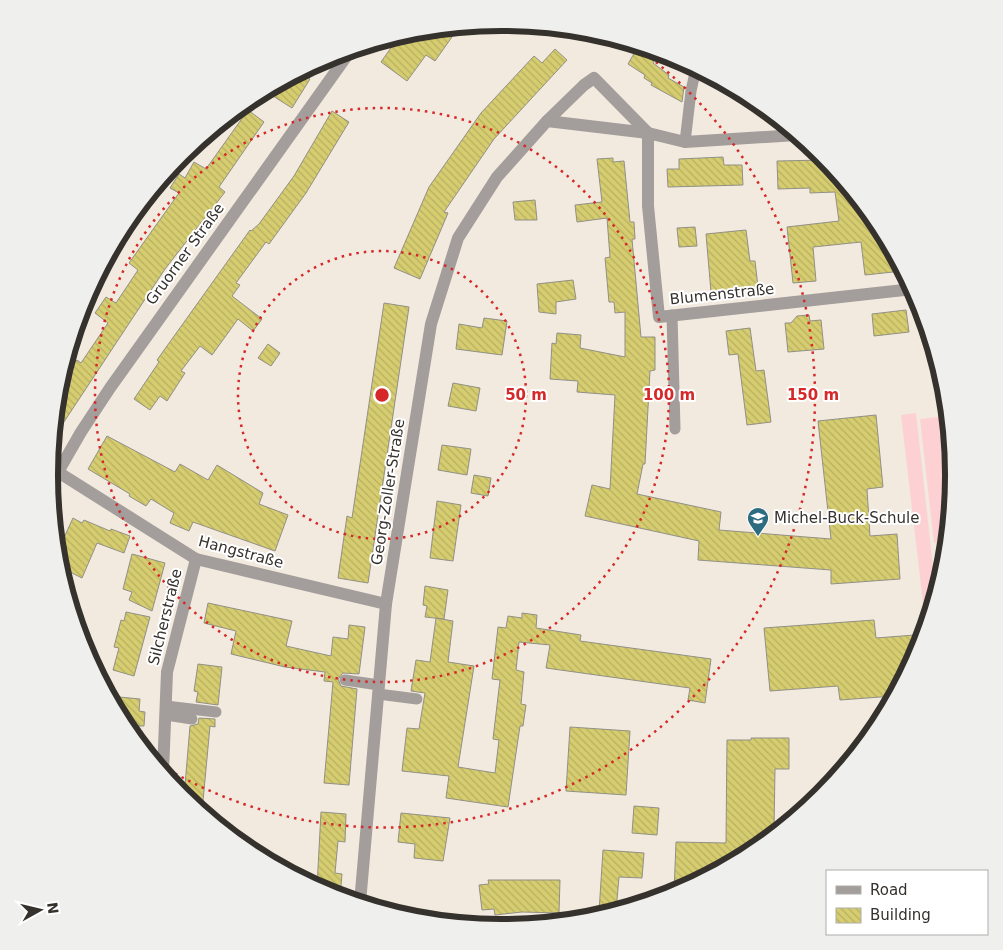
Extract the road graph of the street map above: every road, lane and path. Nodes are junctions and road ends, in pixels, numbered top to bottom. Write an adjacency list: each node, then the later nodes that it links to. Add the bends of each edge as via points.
1 (343, 61): 10 (street, Gruorner Straße)
2 (694, 75): 6 (lane)
3 (547, 121): 4 (street); 4 (street, Georg-Zoller-Straße, via 594,78); 13 (street, Georg-Zoller-Straße, via 497,176 456,244 431,324)
4 (648, 132): 6 (street); 8 (street, Blumenstraße, via 648,206 660,317)
5 (787, 136): 6 (street)
6 (685, 142)
7 (904, 290): 8 (street, Blumenstraße)
8 (672, 315): 9 (lane)
9 (674, 428)
10 (58, 463)
11 (58, 476): 12 (street, Hangstraße)
12 (196, 560): 13 (street, Hangstraße); 17 (street, Silcherstraße, via 168,672)
13 (386, 604): 15 (street, Georg-Zoller-Straße)
14 (345, 680): 15 (lane)
15 (379, 690): 16 (lane); 21 (street, Georg-Zoller-Straße)
16 (417, 699)
17 (166, 711): 18 (lane); 19 (lane); 20 (street, Silcherstraße)
18 (216, 712)
19 (192, 719)
20 (163, 763)
21 (361, 896)

